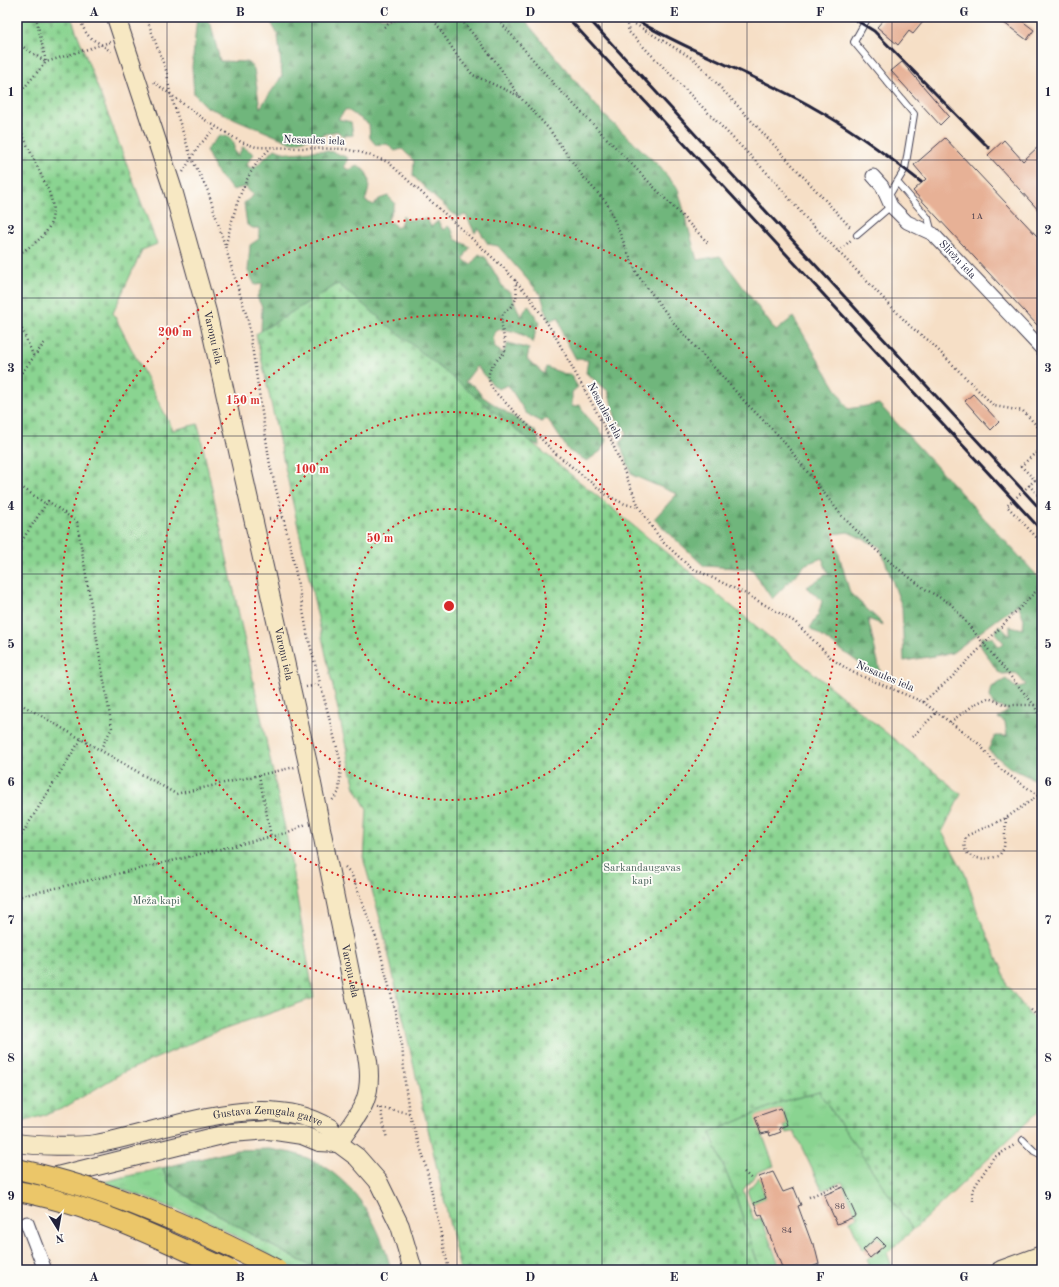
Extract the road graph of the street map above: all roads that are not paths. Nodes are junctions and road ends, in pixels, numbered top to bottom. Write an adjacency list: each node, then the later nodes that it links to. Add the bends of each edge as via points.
1 (116, 17): 11 (street, Varoņu iela, via 173,190 206,312 308,764 368,1061 373,1105)
2 (868, 17): 4 (lane, via 854,42 914,114 908,159 905,170)
3 (873, 176): 5 (street, Sliežu iela)
4 (897, 182): 5 (lane); 6 (lane, via 928,218)
5 (890, 201): 6 (street, Sliežu iela, via 907,222); 7 (lane)
6 (933, 234): 8 (street, Sliežu iela)
7 (857, 235)
8 (1042, 349)
9 (1023, 1140): 12 (lane)
10 (17, 1143): 11 (street, Gustava Zemgala gatve, via 94,1144 213,1116 258,1111 293,1114 321,1123 330,1128)
11 (338, 1143): 14 (street, Gustava Zemgala gatve, via 319,1142 302,1135 269,1130 230,1133); 21 (street, via 357,1156 378,1181 400,1226)
12 (1042, 1155)
13 (17, 1169): 20 (main road, bridge, via 82,1186 162,1214 220,1240)
14 (17, 1184)
15 (17, 1191): 19 (main road, bridge, via 90,1212 158,1238)
16 (27, 1223): 18 (street)
17 (1042, 1255): 22 (street)
18 (45, 1270)
19 (229, 1270)
20 (277, 1270)
21 (413, 1270)
22 (1002, 1270)

